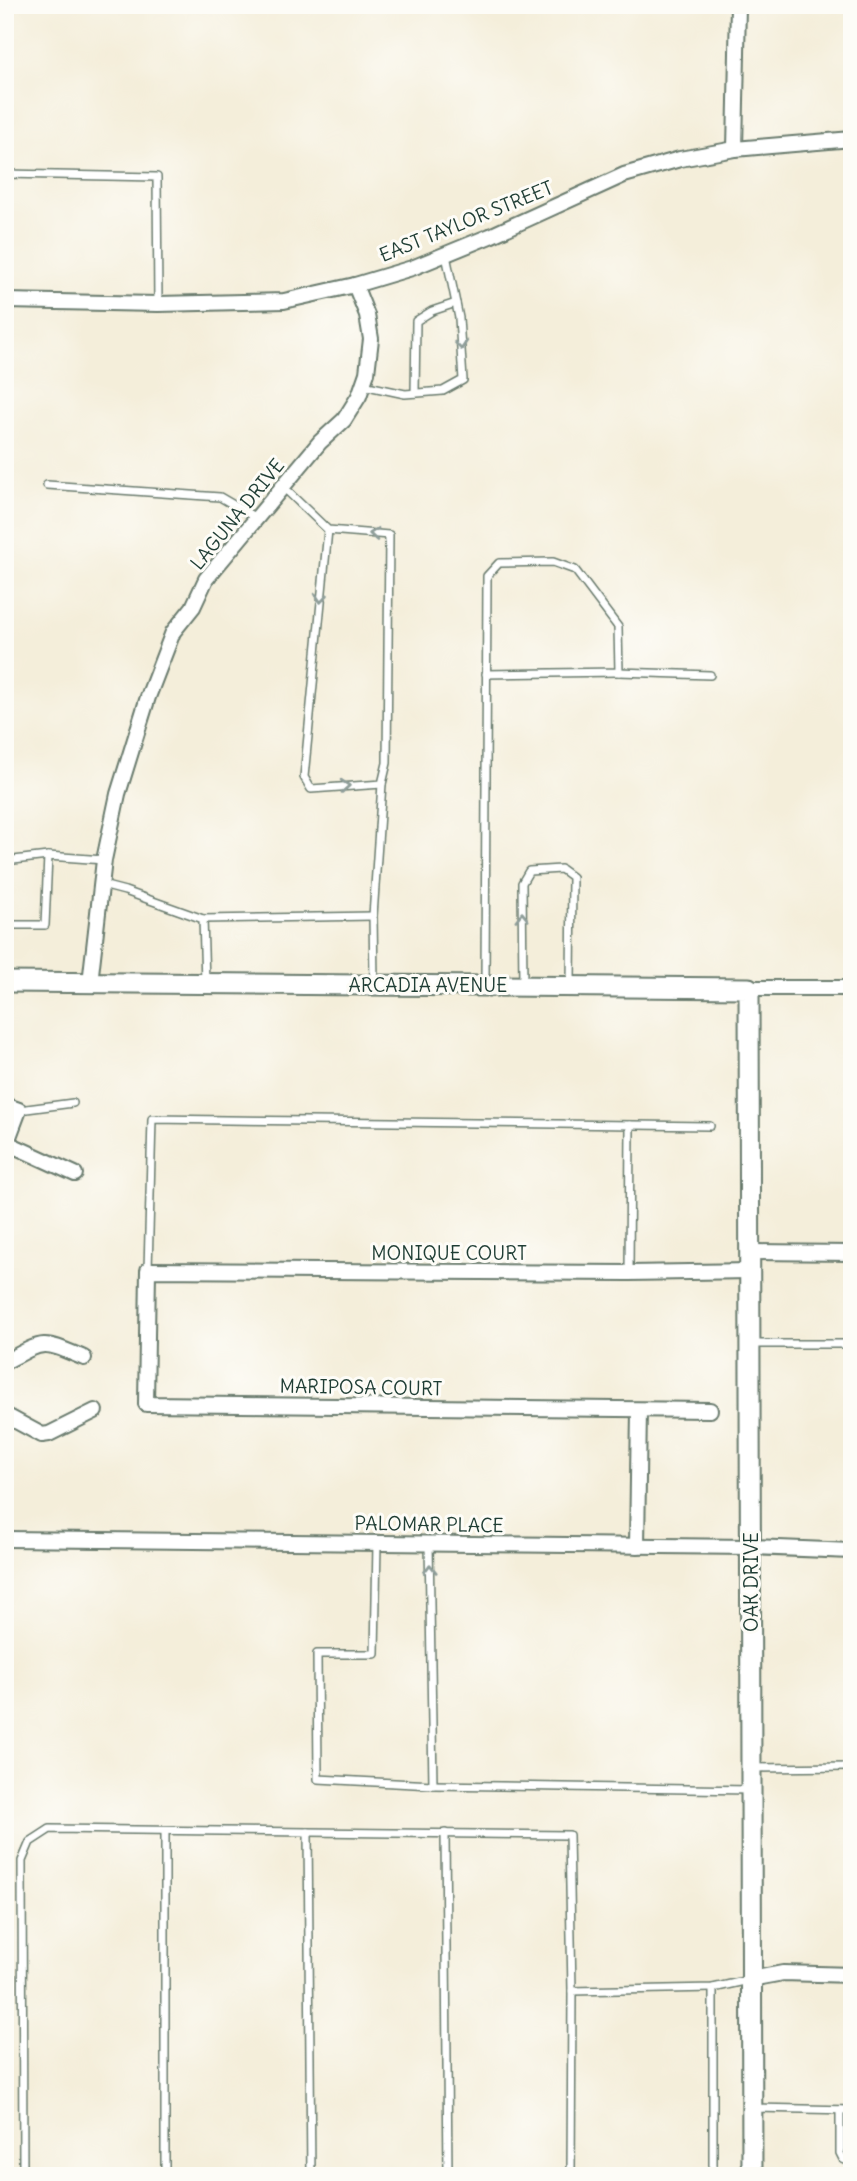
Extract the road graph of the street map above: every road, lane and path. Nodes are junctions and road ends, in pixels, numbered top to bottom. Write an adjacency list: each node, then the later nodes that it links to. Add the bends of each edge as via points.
1 (738, 5): 3 (street)
2 (852, 139): 3 (street, EAST TAYLOR STREET)
3 (735, 149): 5 (street, EAST TAYLOR STREET, via 624,175)
4 (5, 174): 9 (lane, via 157,177)
5 (446, 254): 6 (street, EAST TAYLOR STREET); 8 (lane)
6 (355, 285): 9 (street, EAST TAYLOR STREET, via 284,301); 10 (street, LAGUNA DRIVE, via 371,339)
7 (5, 301): 9 (street, EAST TAYLOR STREET)
8 (456, 303): 11 (lane, via 416,321); 11 (lane, one-way to 11, via 463,380 443,391)
9 (158, 304)
10 (363, 385): 11 (lane); 13 (street, LAGUNA DRIVE, via 344,421)
11 (415, 393)
12 (47, 485): 14 (lane, via 220,498)
13 (283, 487): 14 (street, LAGUNA DRIVE); 15 (lane)
14 (257, 519): 21 (street, LAGUNA DRIVE, via 206,579 193,607 173,632 118,794)
15 (328, 530): 19 (lane, one-way to 15, via 387,763 389,535); 19 (lane, one-way to 19, via 304,778 311,789)
16 (619, 672): 17 (lane); 17 (lane, via 618,627 575,570 553,562 499,563 487,576); 18 (lane)
17 (486, 674): 31 (lane)
18 (710, 675)
19 (382, 784): 24 (lane)
20 (48, 856): 21 (lane); 22 (lane); 26 (lane, via 45,925)
21 (104, 860): 23 (street, LAGUNA DRIVE)
22 (5, 861)
23 (101, 885): 25 (lane); 28 (street, LAGUNA DRIVE)
24 (373, 916): 25 (lane); 30 (lane)
25 (203, 919): 29 (lane)
26 (5, 925)
27 (5, 982): 28 (street, ARCADIA AVENUE)
28 (90, 983): 29 (street, ARCADIA AVENUE)
29 (205, 983): 30 (street, ARCADIA AVENUE)
30 (374, 985): 31 (street, ARCADIA AVENUE)
31 (485, 985): 32 (street, ARCADIA AVENUE)
32 (523, 986): 33 (street, ARCADIA AVENUE); 33 (lane, one-way to 33, via 522,883 528,871 561,869 572,877)
33 (571, 986): 34 (street, ARCADIA AVENUE)
34 (749, 988): 35 (street, ARCADIA AVENUE); 43 (street, OAK DRIVE)
35 (852, 988)
36 (73, 1103): 37 (lane)
37 (12, 1108): 40 (street)
38 (630, 1125): 39 (lane); 44 (lane, via 152,1119); 45 (lane)
39 (710, 1126)
40 (6, 1142): 41 (street)
41 (75, 1174)
42 (852, 1253): 43 (street, MONIQUE COURT)
43 (751, 1262): 45 (street, MONIQUE COURT); 46 (street, OAK DRIVE)
44 (148, 1270): 45 (street, MONIQUE COURT); 50 (street, MARIPOSA COURT, via 146,1404)
45 (629, 1273)
46 (751, 1344): 47 (lane); 58 (street, OAK DRIVE)
47 (852, 1344)
48 (84, 1358): 49 (street, via 42,1344)
49 (5, 1362)
50 (639, 1409): 51 (street, MARIPOSA COURT); 57 (street)
51 (710, 1410)
52 (95, 1411): 53 (street, via 42,1435)
53 (5, 1415)
54 (5, 1539): 55 (street, PALOMAR PLACE)
55 (377, 1543): 56 (street, PALOMAR PLACE); 62 (lane, via 375,1654 317,1654 318,1779)
56 (429, 1544): 57 (street, PALOMAR PLACE); 62 (lane, one-way to 56)
57 (637, 1546): 58 (street, PALOMAR PLACE)
58 (751, 1547): 59 (street, PALOMAR PLACE); 60 (street, OAK DRIVE)
59 (852, 1550)
60 (751, 1768): 61 (lane); 63 (street, OAK DRIVE)
61 (852, 1768)
62 (433, 1785): 63 (lane)
63 (751, 1790): 68 (street, OAK DRIVE)
64 (165, 1831): 65 (lane); 75 (lane, via 50,1829 30,1842 23,1861); 76 (lane)
65 (308, 1832): 66 (lane); 77 (lane)
66 (445, 1833): 70 (lane, via 569,1835); 78 (lane)
67 (852, 1975): 68 (street, via 783,1973)
68 (751, 1979): 69 (lane); 71 (street, OAK DRIVE)
69 (713, 1987): 70 (lane); 80 (lane)
70 (572, 1991): 79 (lane)
71 (752, 2108): 72 (lane); 81 (street, OAK DRIVE)
72 (840, 2110): 73 (lane); 74 (lane, via 840,2153)
73 (852, 2110)
74 (852, 2163)
75 (23, 2176)
76 (165, 2176)
77 (311, 2176)
78 (448, 2176)
79 (571, 2176)
80 (713, 2176)
81 (752, 2176)

